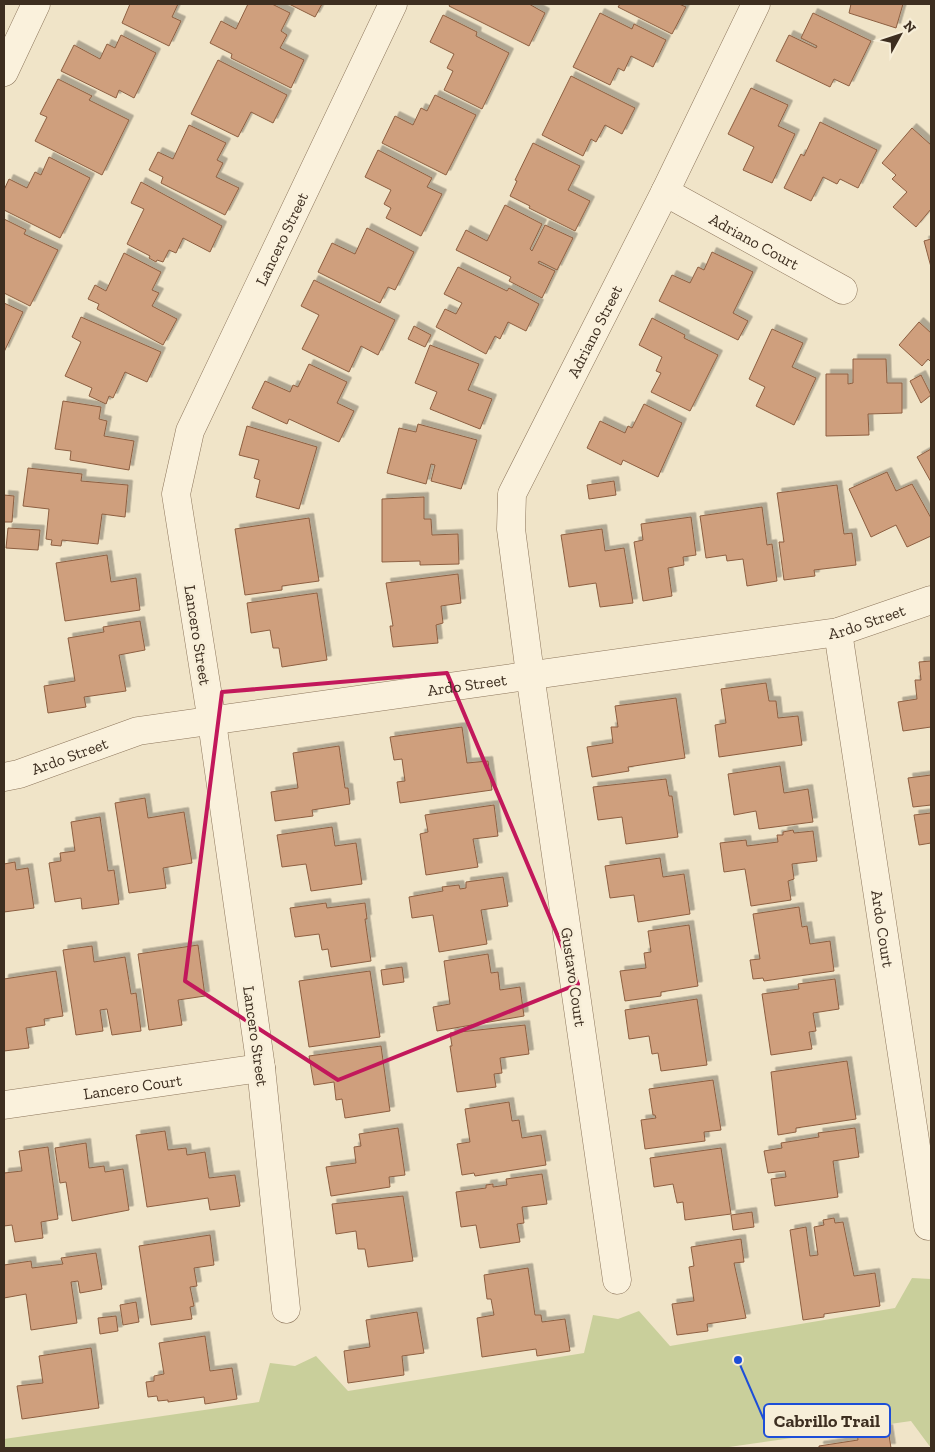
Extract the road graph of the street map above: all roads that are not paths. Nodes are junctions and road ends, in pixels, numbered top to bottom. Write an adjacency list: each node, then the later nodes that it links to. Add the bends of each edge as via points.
1 (36, 4): 4 (street)
2 (393, 4): 10 (street, Lancero Street, via 190,431 176,494)
3 (756, 4): 5 (street, Adriano Street)
4 (4, 72)
5 (666, 192): 6 (street, Adriano Court); 9 (street, Adriano Street, via 512,494 511,528)
6 (843, 290)
7 (931, 600): 8 (street, Ardo Street)
8 (838, 632): 9 (street, Ardo Street); 14 (street, Ardo Court)
9 (530, 674): 10 (street, Ardo Street); 15 (street, Gustavo Court)
10 (212, 722): 11 (street, Ardo Street, via 138,731); 12 (street, Lancero Street)
11 (4, 777)
12 (261, 1068): 13 (street, Lancero Court); 16 (street, Lancero Street)
13 (4, 1105)
14 (928, 1226)
15 (617, 1280)
16 (286, 1309)

